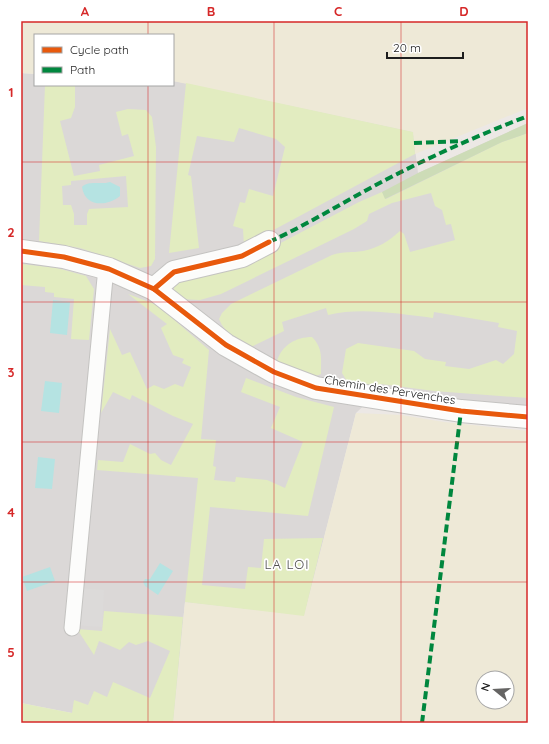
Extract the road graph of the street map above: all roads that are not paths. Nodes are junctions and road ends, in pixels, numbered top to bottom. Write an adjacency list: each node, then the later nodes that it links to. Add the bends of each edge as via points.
1 (269, 242): 4 (street, via 242,256 174,272)
2 (21, 251): 3 (street, Chemin des Pervenches, via 64,257)
3 (109, 269): 4 (street, Chemin des Pervenches); 6 (lane, via 105,278 98,340)
4 (154, 289): 5 (street, Chemin des Pervenches, via 236,352 274,372 316,388 461,411)
5 (528, 417)
6 (72, 628)

